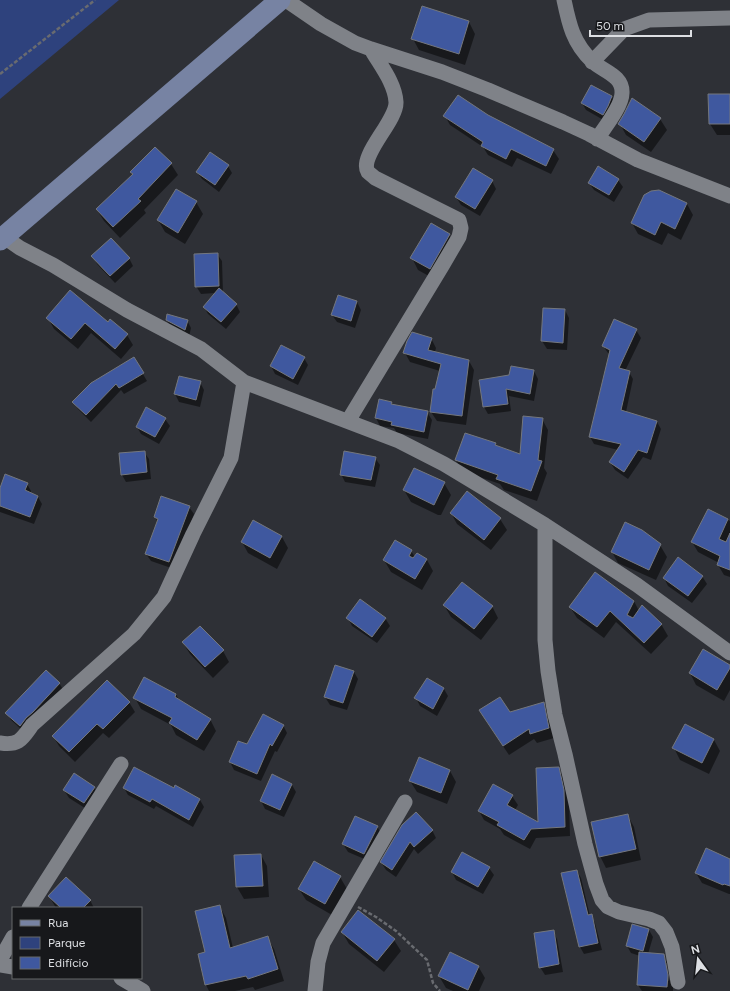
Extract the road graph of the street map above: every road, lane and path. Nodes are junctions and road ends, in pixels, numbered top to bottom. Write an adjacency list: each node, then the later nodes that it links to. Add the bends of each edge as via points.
1 (95, 0): 8 (path)
2 (280, 0): 11 (main road)
3 (286, 0): 6 (street, via 321,24)
4 (564, 0): 7 (street, via 574,37)
5 (730, 18): 7 (street, via 649,20 624,29)
6 (371, 49): 9 (street, via 442,72); 13 (street, via 390,81 396,104 392,116 368,156 368,171 375,178 459,220 461,228 442,266)
7 (592, 62): 9 (street, via 617,78 622,87 619,105)
8 (0, 74)
9 (598, 139): 10 (street, via 638,160)
10 (730, 196)
11 (2, 238): 12 (street, via 201,349)
12 (244, 382): 13 (street); 16 (street, via 231,458 164,597 134,634 32,725 19,741 12,744)
13 (348, 421): 14 (street, via 399,441 444,464)
14 (545, 526): 15 (street, via 637,585); 26 (street, via 545,627 548,671 555,715 596,884 608,908 659,923 672,947)
15 (730, 653)
16 (0, 742)
17 (121, 764): 20 (street)
18 (405, 802): 19 (street)
19 (347, 901): 28 (street, via 323,943); 29 (path, via 396,931 427,960 433,983)
20 (31, 907)
21 (12, 939): 22 (street)
22 (0, 960)
23 (0, 965): 24 (street)
24 (12, 967)
25 (123, 979): 27 (street)
26 (678, 982)
27 (143, 991)
28 (315, 991)
29 (440, 991)

